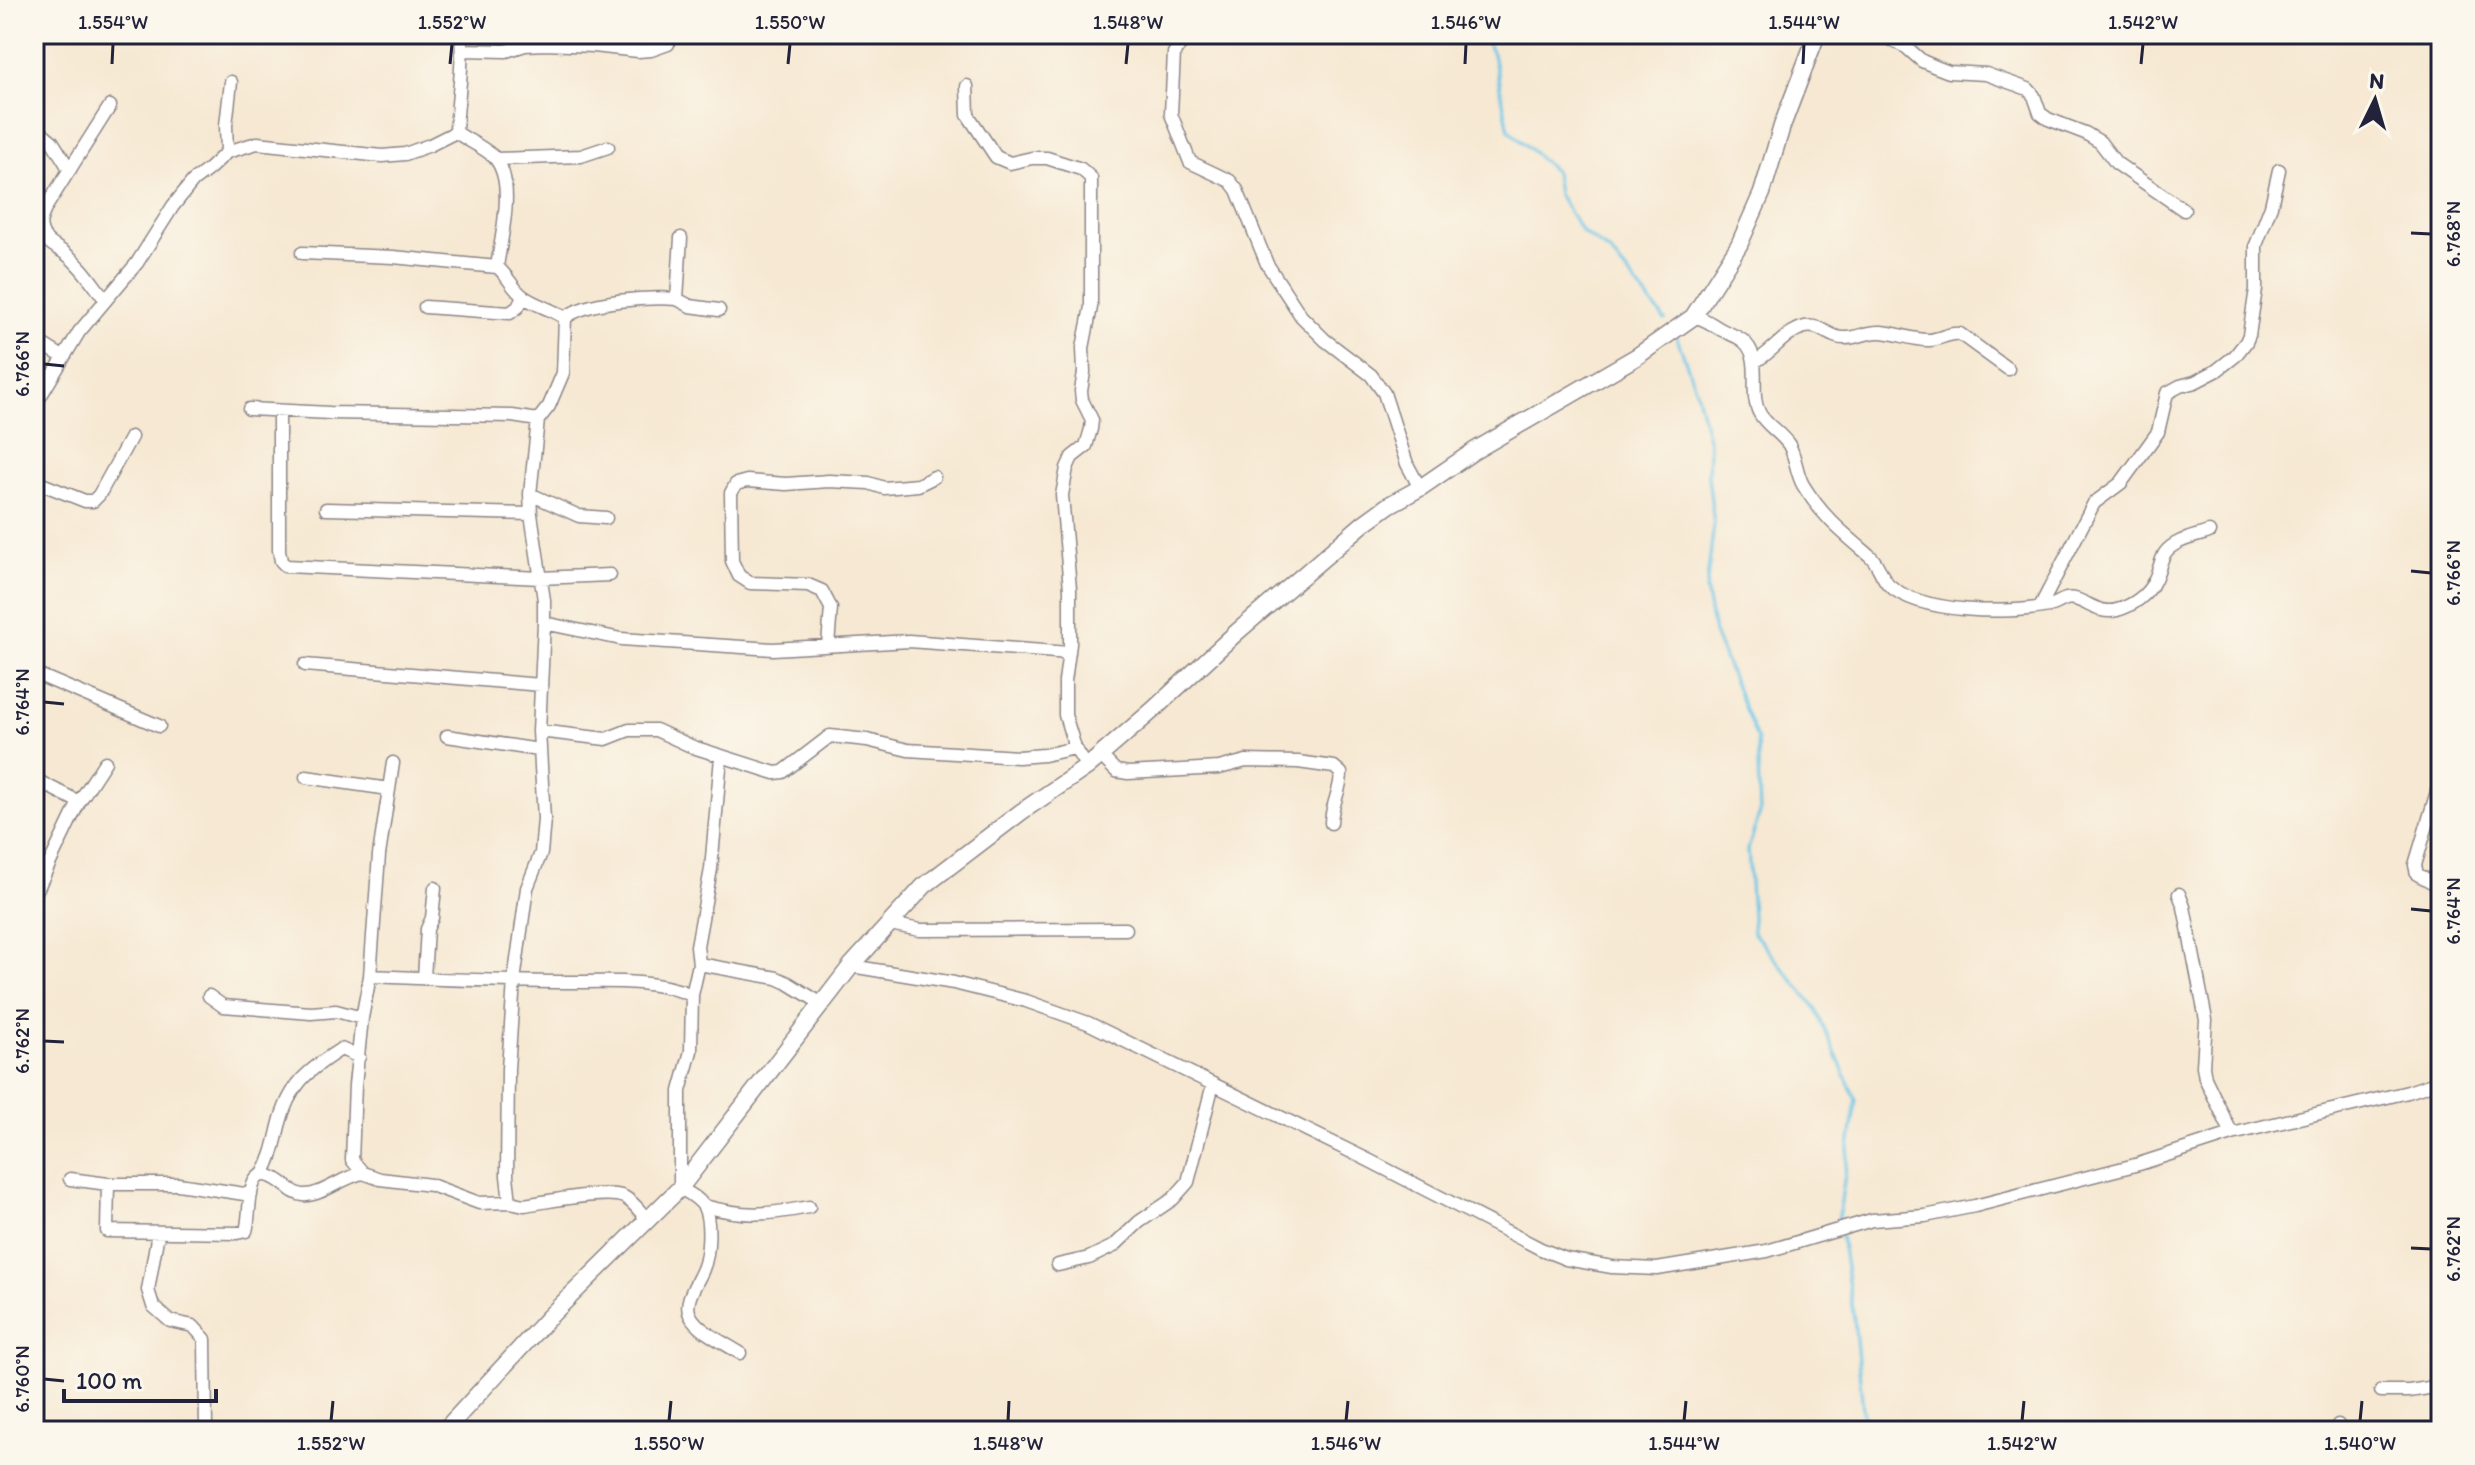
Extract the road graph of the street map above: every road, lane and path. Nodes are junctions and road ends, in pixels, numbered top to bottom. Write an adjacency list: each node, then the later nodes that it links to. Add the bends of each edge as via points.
1 (461, 34): 6 (street)
2 (1188, 34): 39 (street, via 1174,53 1170,102 1188,157 1230,181 1267,264 1301,316 1371,375 1384,393)
3 (1817, 34): 26 (street, via 1762,193 1739,245)
4 (1879, 34): 17 (street, via 1949,72 1986,74 2028,89 2040,113 2100,142 2116,163)
5 (668, 44): 6 (street, via 638,51 545,44 506,51)
6 (463, 50): 11 (street)
7 (231, 82): 13 (street)
8 (967, 86): 50 (street, via 968,115 999,160 1047,158 1081,169 1091,178 1091,307 1081,391 1092,420 1086,446 1067,468 1062,495)
9 (110, 106): 15 (street)
10 (34, 126): 15 (street, via 52,141)
11 (456, 132): 13 (street, via 405,154 257,143); 14 (street)
12 (608, 147): 14 (street, via 581,156)
13 (227, 152): 22 (street, via 193,181 123,282)
14 (496, 159): 20 (street, via 505,188)
15 (70, 170): 22 (street, via 40,221 42,233 83,270)
16 (2279, 170): 47 (street, via 2256,245 2256,289 2242,350 2202,378 2167,393 2158,432 2121,483 2094,503)
17 (2184, 210)
18 (681, 238): 23 (street)
19 (302, 253): 20 (street)
20 (497, 267): 21 (street)
21 (523, 297): 24 (street, via 510,313); 27 (street)
22 (105, 299): 29 (street)
23 (677, 299): 25 (street); 27 (street, via 611,302)
24 (425, 307)
25 (719, 310)
26 (1693, 317): 30 (street, via 1743,341); 39 (street)
27 (565, 318): 35 (street, via 563,373)
28 (34, 339): 29 (street)
29 (63, 357): 32 (street)
30 (1754, 362): 31 (street, via 1789,334 1812,327 1847,339 1869,331 1930,340 1960,334); 47 (street, via 1755,401 1762,418 1788,444 1816,506 1872,557 1891,587 1962,610)
31 (2008, 369)
32 (34, 407)
33 (249, 409): 34 (street)
34 (279, 411): 35 (street); 46 (street, via 279,550 286,566)
35 (538, 420): 40 (street)
36 (131, 437): 38 (street, via 93,501)
37 (934, 477): 49 (street, via 918,485 884,488 829,481 736,484 731,493 732,561 739,576 750,583 808,585 822,591 831,608)
38 (34, 481)
39 (1420, 488): 59 (street, via 1389,505 1309,569)
40 (530, 494): 42 (street); 43 (street, via 579,516)
41 (326, 509): 42 (street)
42 (531, 514): 46 (street)
43 (606, 518)
44 (2209, 532): 47 (street, via 2166,552 2154,583 2125,608 2103,611 2067,598)
45 (610, 575): 46 (street)
46 (540, 578): 48 (street)
47 (2040, 607)
48 (544, 623): 49 (street, via 621,639 773,649); 53 (street)
49 (828, 645): 50 (street, via 909,641)
50 (1069, 653): 57 (street, via 1064,700)
51 (305, 665): 53 (street)
52 (34, 673): 54 (street)
53 (541, 685): 55 (street)
54 (159, 726)
55 (539, 731): 58 (street); 60 (street, via 606,739 629,730 656,730)
56 (447, 736): 58 (street)
57 (1075, 748): 60 (street, via 1018,757 908,750 830,736 783,772); 64 (street)
58 (539, 750): 80 (street, via 541,853 527,888)
59 (1100, 755): 64 (street); 69 (street, via 1116,771 1128,773 1271,760 1334,767 1341,773 1341,784)
60 (721, 757): 76 (street)
61 (105, 762): 68 (street)
62 (393, 763): 67 (street)
63 (2441, 763): 70 (street, via 2415,865 2417,874)
64 (1087, 767): 74 (street, via 924,886)
65 (306, 777): 67 (street)
66 (34, 779): 68 (street)
67 (389, 789): 78 (street)
68 (79, 802): 73 (street)
69 (1331, 823)
70 (2441, 887)
71 (435, 888): 79 (street)
72 (2179, 894): 88 (street, via 2206,1020 2205,1078)
73 (34, 896)
74 (890, 924): 75 (street, via 920,930); 77 (street)
75 (1126, 929)
76 (699, 964): 81 (street); 83 (street, via 777,978)
77 (851, 966): 83 (street); 87 (street, via 1026,1001 1088,1023)
78 (370, 976): 79 (street); 84 (street)
79 (424, 978): 80 (street)
80 (514, 981): 81 (street, via 611,982); 95 (street, via 508,1069)
81 (692, 995): 93 (street, via 691,1051 678,1105)
82 (209, 996): 84 (street, via 223,1006 336,1011)
83 (822, 1004): 93 (street)
84 (362, 1018): 85 (street)
85 (359, 1057): 89 (street, via 352,1160); 90 (street, via 341,1049 297,1082)
86 (2441, 1081): 88 (street)
87 (1213, 1084): 88 (street, via 1541,1249 1612,1267 1657,1269 1767,1251 1872,1220 1975,1206); 100 (street, via 1188,1182 1114,1246)
88 (2232, 1134)
89 (363, 1173): 90 (street, via 304,1196); 95 (street, via 431,1185 479,1203)
90 (263, 1174): 94 (street, via 252,1183)
91 (70, 1179): 92 (street)
92 (108, 1184): 94 (street, via 178,1184); 99 (street, via 107,1231)
93 (680, 1188): 96 (street); 98 (street)
94 (251, 1195): 99 (street, via 246,1231)
95 (510, 1202): 98 (street, via 524,1205 607,1193 631,1201)
96 (704, 1206): 97 (street, via 748,1215); 101 (street, via 708,1249 688,1312)
97 (809, 1207)
98 (647, 1219): 105 (street, via 539,1326)
99 (158, 1233): 104 (street, via 148,1290 153,1306 170,1321 193,1326 205,1339)
100 (1058, 1265)
101 (740, 1353)
102 (2441, 1386): 103 (street)
103 (2381, 1391)
104 (206, 1431)
105 (444, 1431)

